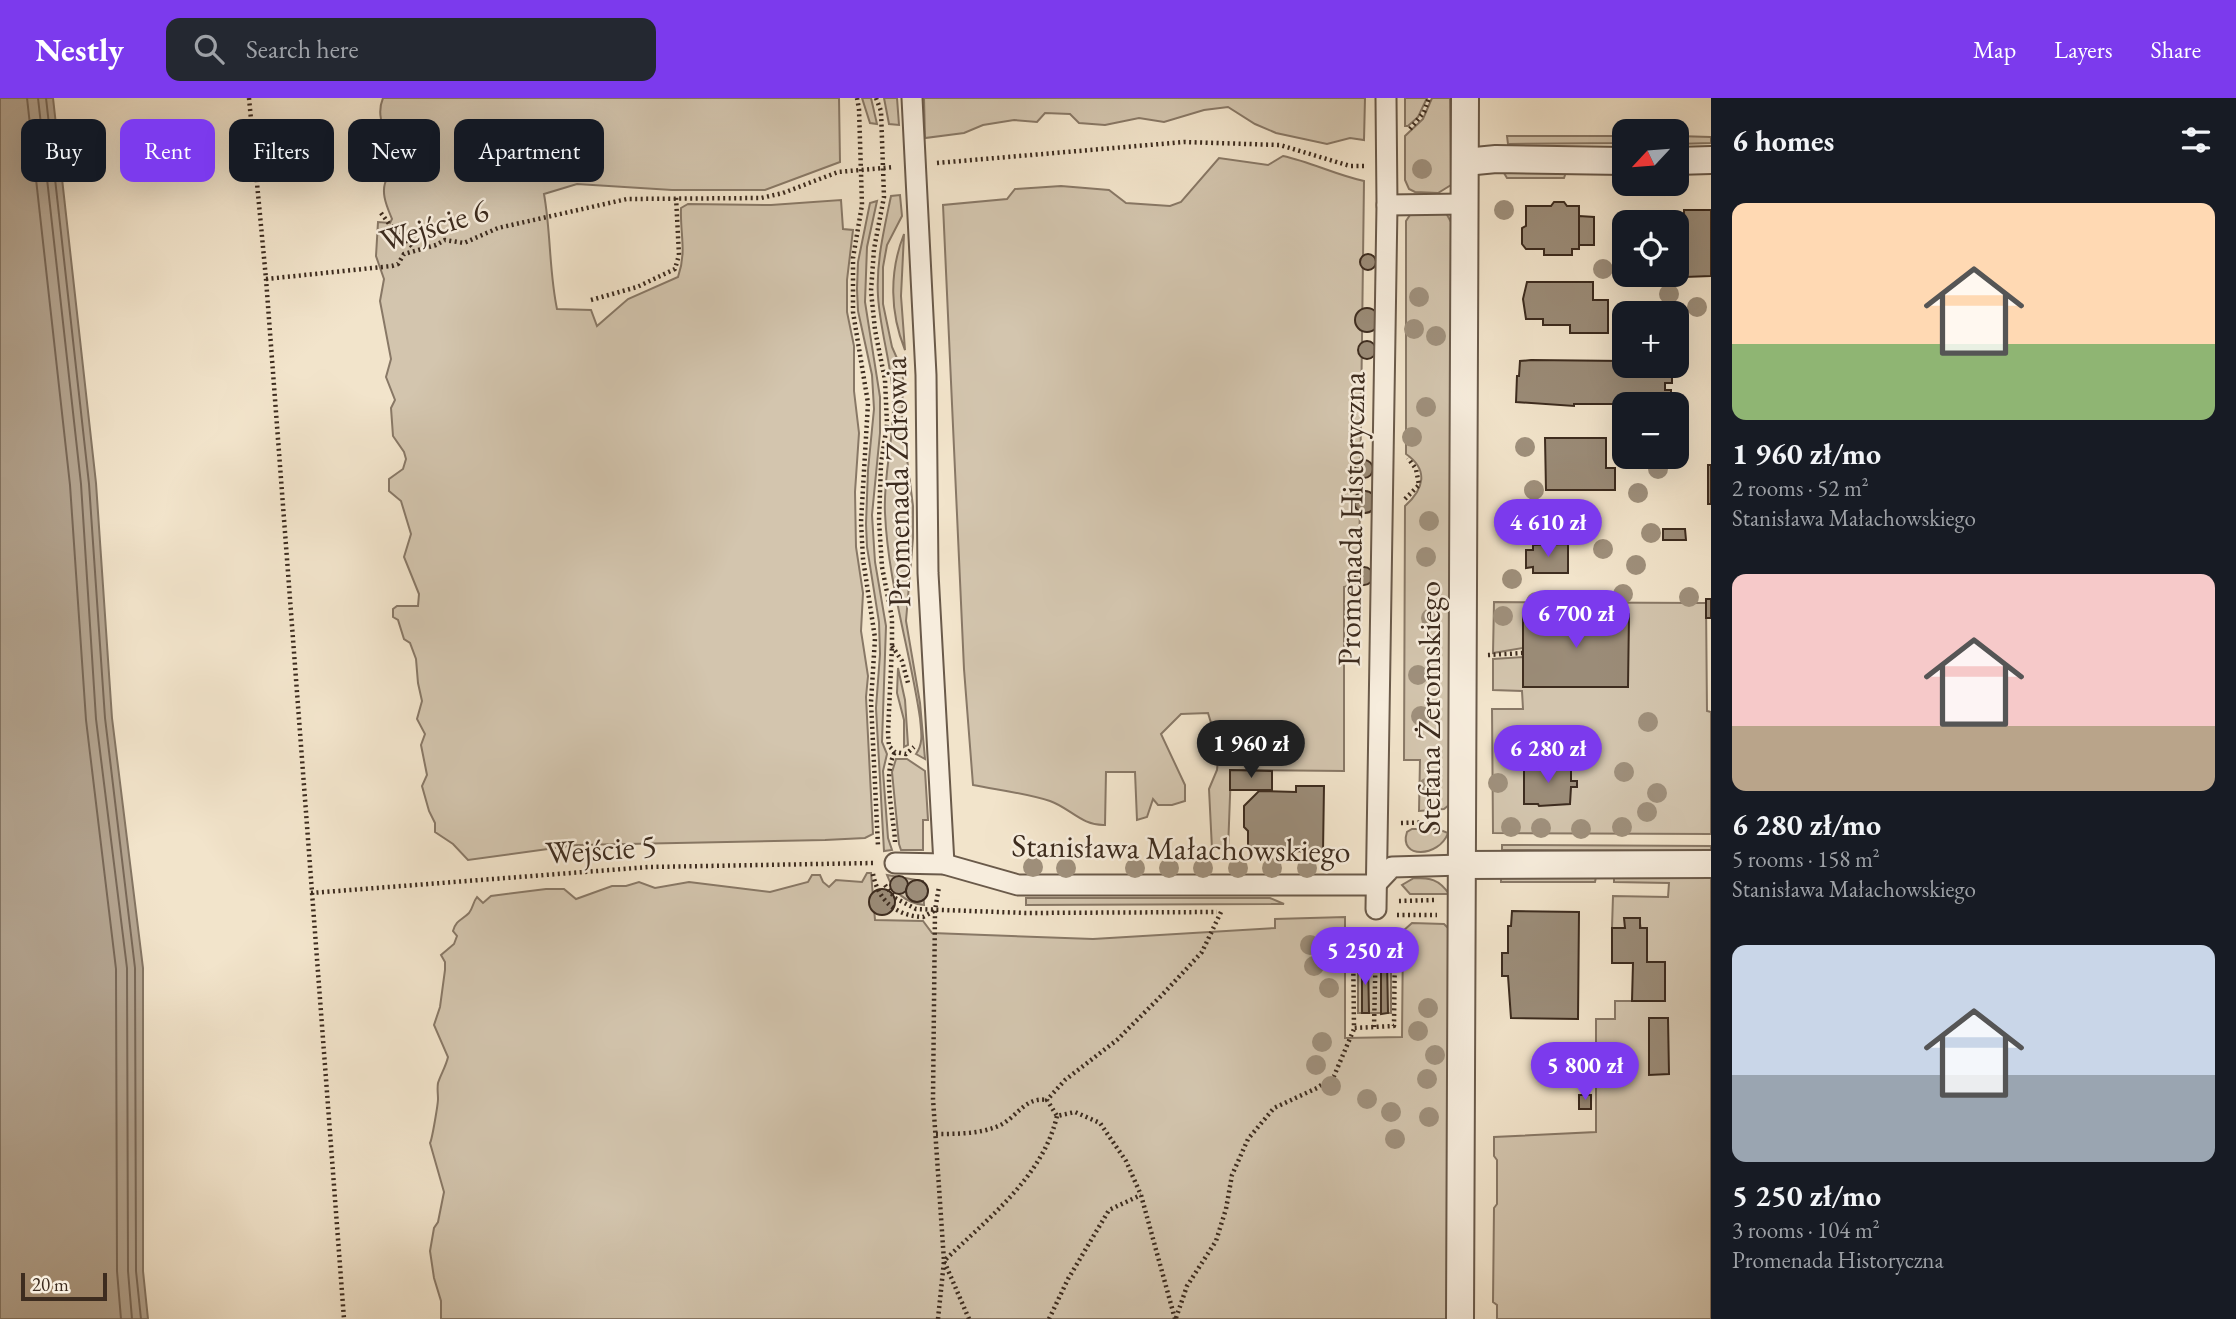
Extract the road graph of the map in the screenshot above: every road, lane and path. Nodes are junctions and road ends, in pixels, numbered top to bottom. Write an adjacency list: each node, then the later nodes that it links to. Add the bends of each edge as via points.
1 (249, 98): 20 (path)
2 (857, 98): 13 (path)
3 (876, 98): 14 (path, via 881,111)
4 (912, 98): 11 (street, Promenada Zdrowia)
5 (1386, 98): 12 (street, Promenada Historyczna)
6 (1465, 98): 10 (street, Stefana Żeromskiego)
7 (1689, 160): 8 (street)
8 (1711, 160)
9 (1612, 161): 10 (street)
10 (1465, 162): 16 (street, Stefana Żeromskiego)
11 (914, 165): 12 (path, Wejście 6, via 1184,142 1280,145 1350,166); 14 (path, Wejście 6); 32 (street, Promenada Zdrowia, via 926,375 928,573)
12 (1387, 166): 17 (street, Promenada Historyczna)
13 (860, 169): 14 (path, Wejście 6); 15 (path, Wejście 6, via 761,198); 31 (path, via 862,205 853,258 853,312 868,403 861,522 875,638 871,702)
14 (882, 169): 22 (path, via 884,197 871,291 885,380 887,424 879,521)
15 (676, 197): 19 (path, Wejście 6, via 627,198 498,228 464,243 449,239); 21 (path, via 675,269 637,287)
16 (1464, 204): 17 (street); 34 (street, Stefana Żeromskiego)
17 (1387, 205): 29 (street, Promenada Historyczna)
18 (381, 213): 19 (path)
19 (414, 249): 20 (path, Wejście 6, via 392,266)
20 (266, 279): 36 (path)
21 (591, 300)
22 (892, 646): 25 (path, via 902,661); 27 (path, via 888,733 889,746)
23 (1523, 653): 24 (path)
24 (1488, 655)
25 (910, 692)
26 (916, 745): 27 (path, via 906,754)
27 (895, 752): 31 (path, via 889,776)
28 (1449, 821): 29 (path)
29 (1376, 824): 35 (street, Promenada Historyczna)
30 (873, 863): 31 (path, Wejście 5); 36 (path, Wejście 5, via 649,867); 39 (path, via 875,883 887,903 912,917 923,918)
31 (888, 863): 32 (street, Stanisława Małachowskiego); 39 (path, via 882,878 895,898 907,906)
32 (944, 864): 35 (street, Stanisława Małachowskiego, via 1018,885)
33 (1711, 864): 34 (street, Stanisława Małachowskiego)
34 (1462, 865): 35 (street, Stanisława Małachowskiego, via 1392,867); 54 (street, Stefana Żeromskiego)
35 (1375, 885): 38 (street, Promenada Historyczna)
36 (311, 893): 49 (path)
37 (1449, 900): 38 (path, via 1403,900)
38 (1376, 909): 40 (path, via 1402,916); 41 (path)
39 (935, 910): 44 (path, via 1221,912 1202,952 1117,1040); 46 (path)
40 (1448, 915)
41 (1376, 941): 42 (path); 42 (path, via 1395,943 1394,1026); 43 (path, via 1353,943)
42 (1374, 1027): 43 (path)
43 (1354, 1028): 53 (path, via 1334,1076 1275,1108 1248,1139 1232,1175 1216,1241 1187,1286)
44 (1047, 1100): 45 (path); 46 (path, via 1024,1104 996,1128)
45 (1057, 1116): 47 (path, via 1075,1112 1100,1123 1126,1161); 48 (path, via 1038,1163 1009,1199)
46 (936, 1134): 48 (path)
47 (1141, 1195): 52 (path, via 1110,1210); 53 (path)
48 (944, 1261): 50 (path); 51 (path)
49 (344, 1319)
50 (938, 1319)
51 (969, 1319)
52 (1049, 1319)
53 (1175, 1319)
54 (1461, 1319)

